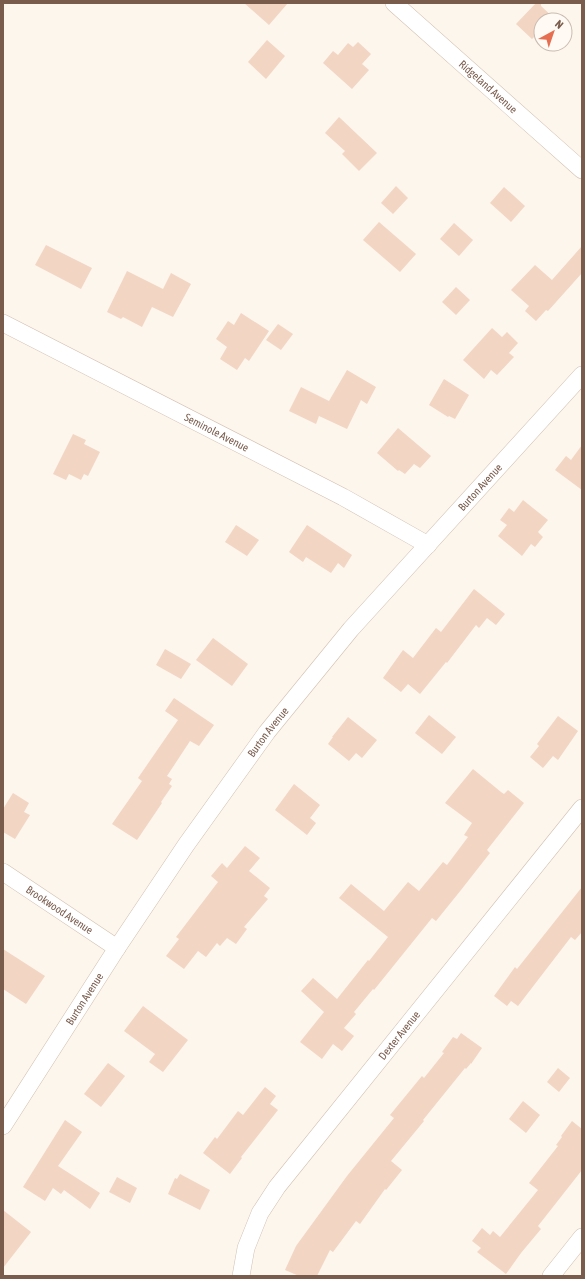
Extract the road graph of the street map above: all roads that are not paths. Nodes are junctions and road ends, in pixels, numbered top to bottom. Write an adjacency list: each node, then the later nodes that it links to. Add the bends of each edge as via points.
1 (394, 3): 2 (street, Ridgeland Avenue)
2 (582, 170)
3 (3, 324): 5 (street, Seminole Avenue, via 343,497)
4 (582, 375): 5 (street, Burton Avenue)
5 (428, 545): 8 (street, Burton Avenue, via 351,629 267,732)
6 (582, 808): 11 (street, Dexter Avenue, via 278,1187 260,1213 246,1248)
7 (3, 872): 8 (street, Brookwood Avenue)
8 (117, 948): 9 (street, Burton Avenue)
9 (3, 1126)
10 (582, 1237): 12 (street)
11 (241, 1276)
12 (551, 1276)

